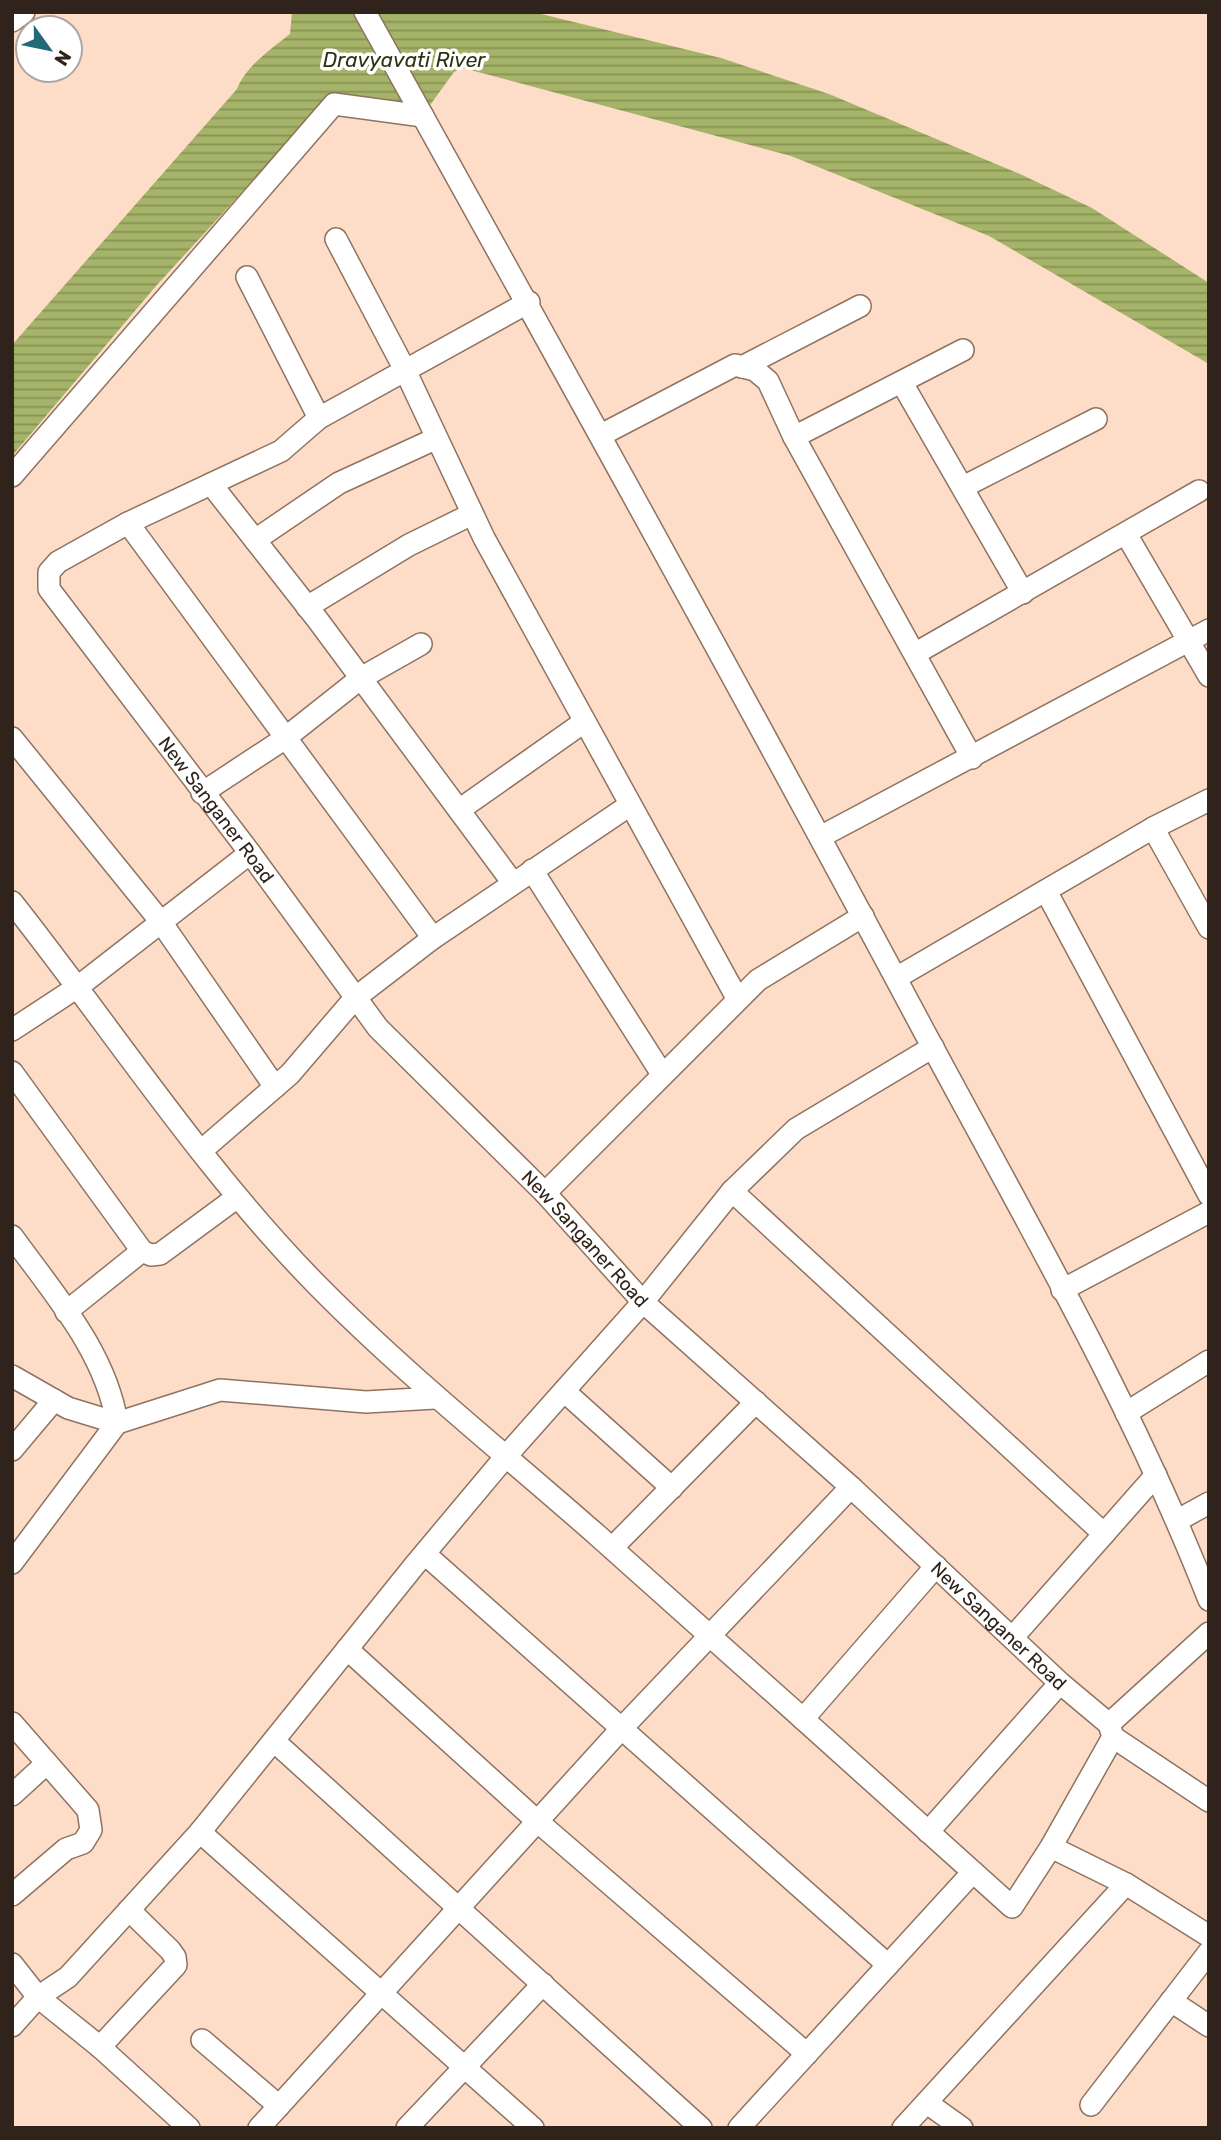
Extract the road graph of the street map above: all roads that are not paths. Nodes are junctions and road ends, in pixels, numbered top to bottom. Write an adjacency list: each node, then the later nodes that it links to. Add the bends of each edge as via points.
1 (24, 12): 3 (street)
2 (365, 12): 4 (street)
3 (12, 21)
4 (423, 116): 7 (street); 18 (street, via 334,104)
5 (336, 239): 11 (street)
6 (247, 277): 13 (street)
7 (529, 302): 11 (street); 15 (street)
8 (860, 306): 10 (street)
9 (963, 351): 12 (street)
10 (742, 367): 15 (street, via 734,365); 16 (street, via 755,370 768,382)
11 (405, 370): 13 (street); 17 (street)
12 (902, 383): 16 (street); 20 (street)
13 (319, 418): 19 (street, via 281,451)
14 (1096, 419): 20 (street)
15 (601, 435): 42 (street)
16 (794, 437): 30 (street)
17 (435, 439): 22 (street); 25 (street, via 339,483)
18 (12, 476)
19 (211, 484): 23 (street); 25 (street)
20 (963, 487): 26 (street)
21 (1199, 491): 24 (street)
22 (472, 514): 27 (street, via 409,545); 33 (street)
23 (128, 523): 35 (street); 37 (street, New Sanganer Road, via 58,562 49,572 49,589)
24 (1126, 534): 26 (street); 28 (street)
25 (255, 540): 27 (street)
26 (1023, 593): 30 (street)
27 (307, 607): 32 (street)
28 (1199, 635): 31 (street); 36 (street)
29 (421, 644): 32 (street)
30 (916, 653): 36 (street)
31 (1209, 676)
32 (361, 678): 35 (street); 40 (street)
33 (584, 722): 39 (street); 40 (street)
34 (12, 738): 49 (street)
35 (284, 739): 37 (street); 51 (street)
36 (972, 758): 42 (street)
37 (202, 793): 43 (street, New Sanganer Road)
38 (1209, 800): 41 (street)
39 (630, 805): 44 (street); 55 (street)
40 (458, 810): 45 (street)
41 (1153, 828): 46 (street); 50 (street)
42 (821, 837): 48 (street)
43 (250, 852): 49 (street); 54 (street, New Sanganer Road)
44 (532, 870): 45 (street); 59 (street)
45 (513, 883): 51 (street)
46 (1046, 891): 52 (street); 64 (street)
47 (12, 902): 53 (street)
48 (863, 916): 52 (street); 55 (street, via 758,980)
49 (161, 922): 53 (street); 60 (street)
50 (1209, 928)
51 (433, 938): 54 (street)
52 (896, 978): 57 (street)
53 (79, 986): 56 (street); 61 (street)
54 (355, 998): 60 (street); 63 (street, New Sanganer Road, via 377,1028)
55 (737, 998): 59 (street)
56 (12, 1030)
57 (933, 1047): 62 (street, via 796,1129); 69 (street)
58 (12, 1072): 68 (street)
59 (662, 1074): 63 (street)
60 (275, 1087): 61 (street)
61 (201, 1151): 65 (street)
62 (732, 1191): 70 (street); 87 (street)
63 (545, 1193): 70 (street, New Sanganer Road)
64 (1209, 1195)
65 (236, 1198): 68 (street, via 160,1254); 75 (street, via 319,1287)
66 (1209, 1212): 69 (street)
67 (12, 1236): 71 (street)
68 (142, 1251): 71 (street)
69 (1062, 1290): 78 (street)
70 (643, 1302): 74 (street); 77 (street, New Sanganer Road)
71 (66, 1311): 79 (street, via 102,1374)
72 (1209, 1361): 78 (street)
73 (12, 1376): 76 (street)
74 (564, 1391): 81 (street); 84 (street)
75 (435, 1398): 79 (street, via 366,1402 220,1390); 81 (street)
76 (54, 1400): 79 (street); 80 (street)
77 (756, 1402): 83 (street, New Sanganer Road); 84 (street)
78 (1126, 1413): 82 (street)
79 (117, 1423): 89 (street)
80 (12, 1450)
81 (507, 1455): 88 (street); 90 (street)
82 (1156, 1475): 86 (street); 87 (street)
83 (850, 1487): 91 (street, New Sanganer Road); 94 (street)
84 (672, 1488): 88 (street)
85 (1209, 1503): 86 (street)
86 (1178, 1520): 92 (street)
87 (1104, 1534): 95 (street)
88 (612, 1548): 94 (street)
89 (16, 1549)
90 (425, 1554): 96 (street); 100 (street)
91 (936, 1566): 95 (street, New Sanganer Road); 98 (street)
92 (1209, 1600)
93 (1209, 1633): 101 (street)
94 (710, 1635): 98 (street); 100 (street)
95 (1013, 1637): 97 (street, New Sanganer Road)
96 (347, 1649): 102 (street); 106 (street)
97 (1060, 1683): 101 (street, New Sanganer Road); 108 (street)
98 (803, 1719): 108 (street)
99 (12, 1723): 103 (street)
100 (622, 1728): 106 (street); 118 (street)
101 (1111, 1731): 105 (street, New Sanganer Road); 109 (street)
102 (274, 1741): 107 (street); 113 (street)
103 (47, 1763): 104 (street); 112 (street, via 88,1810 91,1830 83,1843 66,1849)
104 (12, 1795)
105 (1209, 1801)
106 (537, 1821): 113 (street); 127 (street)
107 (200, 1832): 114 (street); 120 (street)
108 (929, 1832): 110 (street)
109 (1051, 1847): 110 (street, via 1012,1907); 111 (street)
110 (973, 1872): 118 (street)
111 (1126, 1884): 115 (street); 129 (street)
112 (12, 1895)
113 (459, 1907): 119 (street); 120 (street)
114 (129, 1910): 121 (street, via 68,1977); 126 (street, via 170,1950 176,1965)
115 (1209, 1936)
116 (1209, 1952): 122 (street)
117 (12, 1964): 121 (street)
118 (888, 1965): 127 (street)
119 (543, 1984): 128 (street); 136 (street)
120 (382, 1992): 128 (street); 131 (street)
121 (38, 1997): 123 (street); 126 (street)
122 (1171, 2001): 124 (street); 130 (street)
123 (12, 2026)
124 (1209, 2026)
125 (202, 2040): 131 (street)
126 (100, 2047): 132 (street)
127 (807, 2054): 137 (street)
128 (464, 2066): 134 (street); 135 (street)
129 (927, 2103): 138 (street); 139 (street)
130 (1091, 2105)
131 (279, 2106): 133 (street)
132 (189, 2128)
133 (259, 2128)
134 (407, 2128)
135 (533, 2128)
136 (701, 2128)
137 (739, 2128)
138 (903, 2128)
139 (962, 2128)

